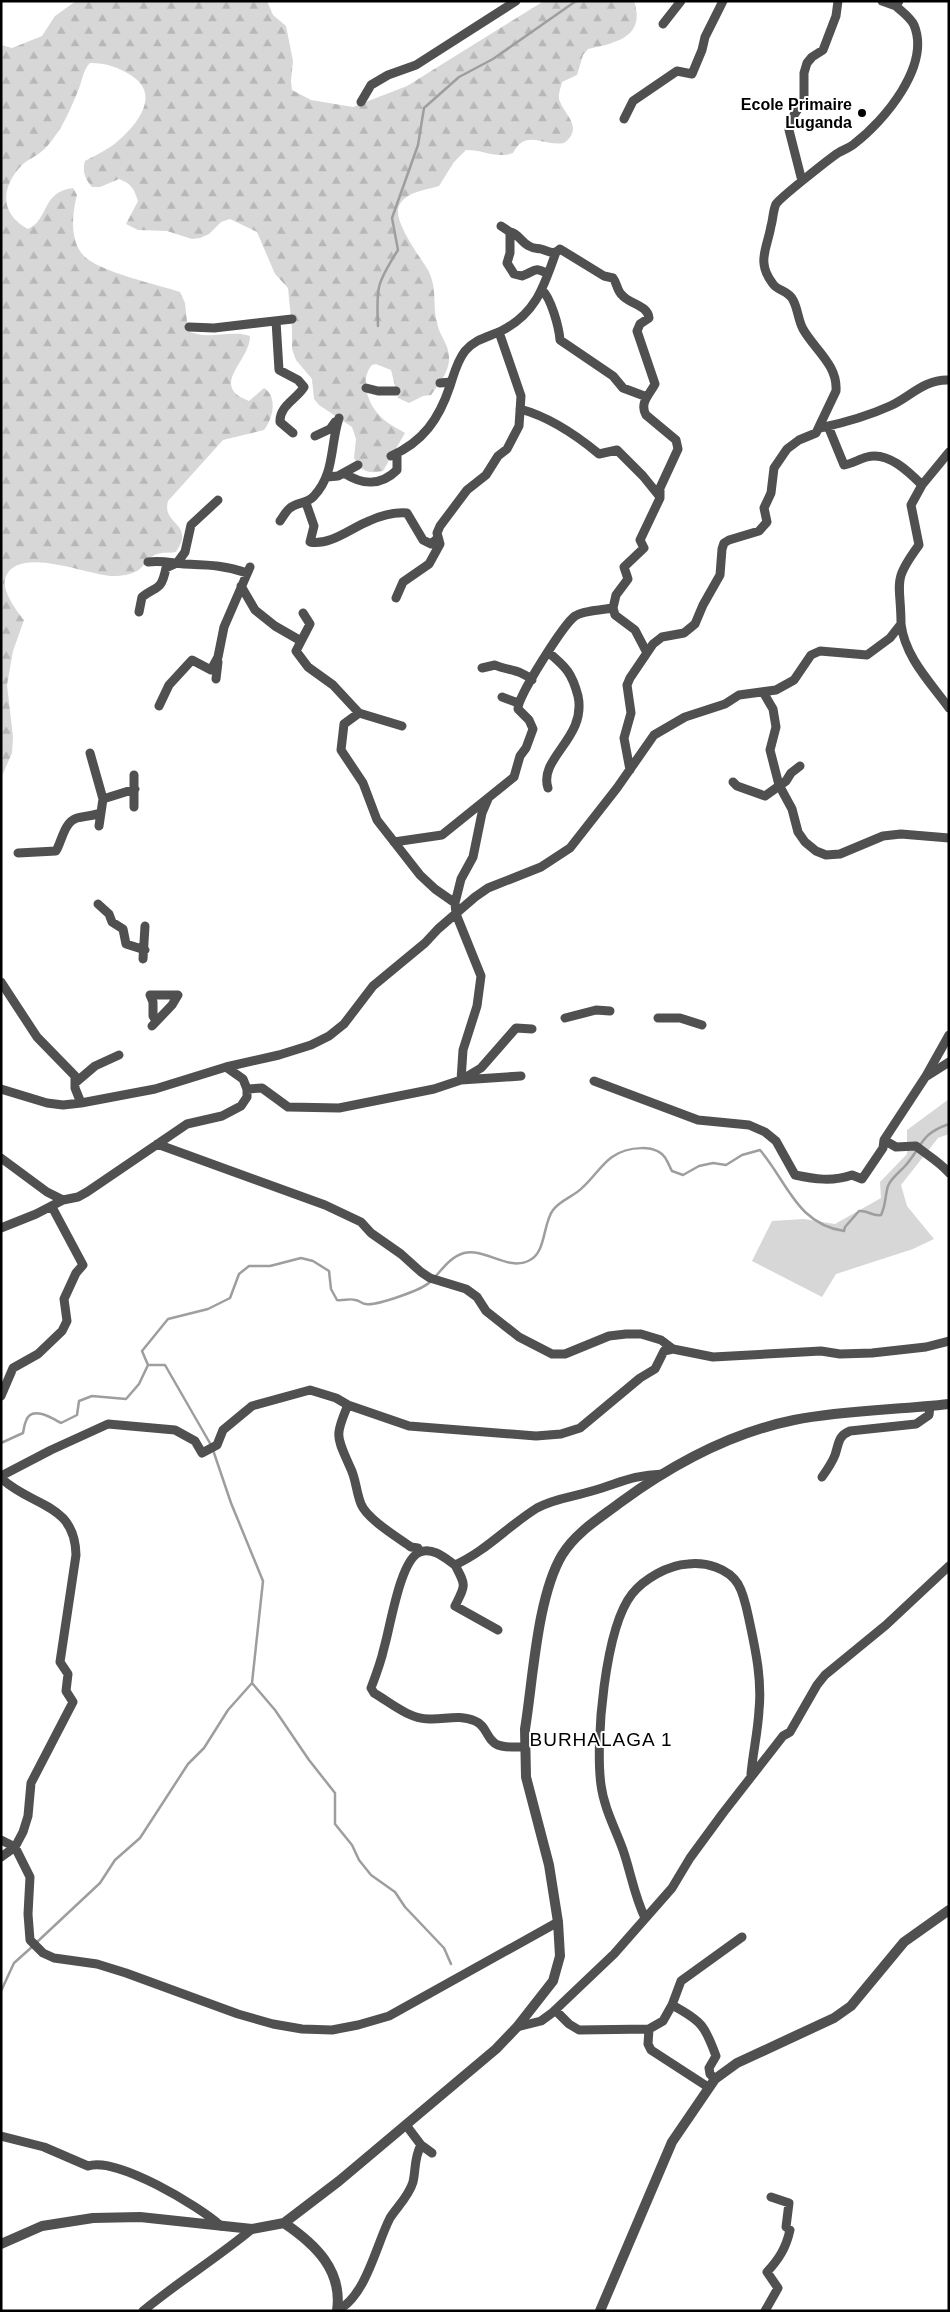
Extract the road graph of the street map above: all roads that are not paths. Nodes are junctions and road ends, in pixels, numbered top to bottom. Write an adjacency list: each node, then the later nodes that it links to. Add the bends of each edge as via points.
1 (516, 1): 8 (street, via 416,65 372,85)
2 (681, 1): 7 (street)
3 (723, 1): 9 (street, via 692,74 677,71 633,101)
4 (838, 1): 10 (street, via 823,50 809,60 804,73 804,100 789,130)
5 (882, 1): 6 (street)
6 (897, 4): 10 (street, via 914,25 918,50 903,90 864,136)
7 (663, 24)
8 (361, 102)
9 (624, 119)
10 (802, 181): 27 (street, via 776,205 762,255 769,279 794,300 802,327 834,373 836,391 828,405)
11 (502, 226): 12 (street)
12 (510, 232): 13 (street, via 534,248); 14 (street, via 510,253 506,263 514,274 522,276 533,269)
13 (556, 252): 14 (street); 25 (street, via 560,249 604,276 613,278 624,298 648,314 649,318 640,324 637,331 655,384)
14 (548, 274): 15 (street)
15 (542, 290): 19 (street, via 537,302 515,324); 25 (street, via 548,296 560,340 613,376 623,388)
16 (292, 319): 17 (street)
17 (276, 321): 18 (street); 28 (street, via 279,370 304,387 280,415 280,422)
18 (189, 328)
19 (499, 332): 21 (street, via 483,336 465,351); 26 (street, via 514,369 514,380 521,396)
20 (949, 380): 27 (street, via 917,388 890,406)
21 (451, 382): 22 (street); 32 (street, via 426,433 413,445 394,455 396,470 389,478 359,482)
22 (440, 383)
23 (366, 388): 24 (street)
24 (396, 391)
25 (647, 397): 35 (street, via 643,405 646,415 676,440 678,449 660,488)
26 (520, 409): 35 (street, via 540,415 599,454 617,450); 41 (street, via 518,426 507,449 498,456 486,475 461,497 440,526)
27 (824, 427): 34 (street, via 844,465 877,456 896,462); 52 (street, via 787,449 774,468 772,493 764,508 767,522 758,531 724,543 720,575 692,628 684,634 662,637)
28 (293, 433)
29 (315, 436): 33 (street, via 330,429 339,418)
30 (949, 452): 34 (street)
31 (358, 465): 32 (street)
32 (344, 473): 33 (street)
33 (327, 477): 38 (street, via 315,496)
34 (922, 485): 49 (street, via 911,505 919,545 898,580)
35 (660, 498): 46 (street, via 640,540 644,548 624,567 628,579 616,595)
36 (284, 499): 39 (street)
37 (218, 500): 43 (street, via 191,525 185,552)
38 (306, 503): 39 (street); 41 (street, via 314,526 310,542 322,547 369,520 398,513 407,513 423,540 431,544)
39 (291, 507): 40 (street)
40 (280, 521)
41 (438, 538): 45 (street, via 440,544 429,564 403,582)
42 (148, 562): 43 (street, via 165,560)
43 (177, 563): 44 (street, via 248,570); 47 (street, via 166,568 157,590 142,597)
44 (241, 586): 50 (street, via 255,610); 53 (street, via 224,627)
45 (396, 598)
46 (613, 608): 51 (street, via 575,616); 52 (street, via 615,615 635,630)
47 (139, 612)
48 (304, 613): 50 (street, via 310,624)
49 (901, 624): 57 (street, via 890,638 867,656 820,651 811,655 794,680 776,690); 61 (street, via 903,639 917,666)
50 (301, 641): 62 (street, via 296,651 308,667 333,685)
51 (548, 652): 56 (street); 70 (street, via 571,673 580,708 576,725 547,769)
52 (648, 653): 66 (street, via 627,685 631,713 624,738)
53 (218, 656): 55 (street); 60 (street, via 211,670 188,659 169,686)
54 (482, 668): 56 (street, via 495,664 522,672)
55 (216, 679)
56 (532, 680): 59 (street)
57 (763, 692): 66 (street, via 740,695 665,727 648,741); 69 (street, via 773,709 776,727 770,750)
58 (502, 697): 59 (street)
59 (518, 703): 72 (street, via 518,709 532,726 531,734 514,777)
60 (160, 706)
61 (949, 708)
62 (358, 714): 63 (street); 78 (street, via 344,724 341,750 363,783 377,820)
63 (402, 726)
64 (90, 753): 73 (street)
65 (800, 766): 69 (street)
66 (630, 770): 82 (street, via 570,848 558,858 488,888)
67 (134, 775): 71 (street)
68 (733, 782): 69 (street, via 765,796)
69 (779, 785): 77 (street, via 792,810 798,832 805,842 826,855 840,854 883,836 901,834)
70 (548, 788)
71 (135, 789): 73 (street); 74 (street)
72 (490, 796): 78 (street, via 438,836); 80 (street, via 482,813 473,857 461,879)
73 (103, 799): 75 (street)
74 (134, 807)
75 (100, 813): 76 (street); 79 (street, via 72,821 65,828 56,851)
76 (99, 826)
77 (949, 838)
78 (394, 842): 80 (street, via 420,875)
79 (18, 853)
80 (455, 903): 82 (street)
81 (98, 904): 83 (street, via 112,922 123,928 126,944 144,955)
82 (456, 914): 93 (street, via 373,986 344,1024 329,1036 279,1055); 96 (street, via 481,976 477,1006 463,1050)
83 (145, 926)
84 (1, 982): 98 (street, via 37,1037 75,1076)
85 (610, 1011): 86 (street, via 596,1010)
86 (566, 1018)
87 (658, 1018): 88 (street, via 680,1018)
88 (702, 1025)
89 (532, 1029): 96 (street, via 516,1028 481,1068)
90 (949, 1035): 95 (street)
91 (119, 1055): 98 (street, via 95,1066)
92 (949, 1062): 95 (street)
93 (226, 1067): 100 (street, via 243,1079); 101 (street, via 155,1089)
94 (521, 1076): 96 (street)
95 (926, 1076): 102 (street)
96 (461, 1080): 100 (street, via 434,1089 340,1108 288,1107 262,1088)
97 (594, 1081): 102 (street, via 698,1120 749,1126 766,1132 776,1142 795,1175 818,1180 852,1175 862,1179 883,1148)
98 (76, 1083): 101 (street)
99 (1, 1089): 101 (street, via 47,1103)
100 (247, 1089): 103 (street, via 247,1097 241,1106 222,1116 187,1124)
101 (81, 1103)
102 (884, 1140): 105 (street, via 896,1147 916,1146)
103 (156, 1144): 106 (street, via 87,1192); 110 (street, via 325,1205 361,1222 430,1278 466,1289 492,1316 540,1350 565,1354 609,1336 626,1334 641,1334 661,1340)
104 (1, 1158): 106 (street)
105 (949, 1173)
106 (63, 1200): 107 (street)
107 (52, 1207): 108 (street); 111 (street, via 83,1265 64,1299 67,1321 62,1331 38,1354 13,1368)
108 (1, 1228)
109 (949, 1341): 110 (street, via 926,1347 851,1354 820,1351 713,1356)
110 (673, 1349): 113 (street, via 664,1351 655,1369 580,1428 561,1434 536,1436 409,1426)
111 (1, 1396)
112 (949, 1404): 114 (street)
113 (348, 1406): 116 (street, via 336,1398 310,1390 252,1406 222,1430 217,1445 202,1453 195,1440 175,1430 108,1424); 118 (street, via 338,1432 339,1442 351,1467 362,1507 368,1515)
114 (930, 1406): 115 (street, via 844,1413 766,1426 711,1447); 117 (street, via 929,1415 916,1424 843,1434)
115 (663, 1474): 119 (street, via 633,1476 590,1492 556,1499 524,1516 481,1551); 122 (street, via 585,1529 562,1555 544,1607)
116 (1, 1477): 125 (street, via 11,1487 57,1512 76,1539 60,1662 68,1674 66,1691 73,1702 31,1783 28,1816)
117 (822, 1477)
118 (420, 1552): 119 (street, via 432,1551); 122 (street, via 414,1556 402,1578 371,1688 410,1715 430,1720 446,1717 475,1720 483,1726 489,1739 499,1746)
119 (455, 1565): 121 (street, via 464,1583 454,1606)
120 (949, 1566): 123 (street, via 886,1625 825,1675 790,1732 783,1736)
121 (498, 1630)
122 (525, 1747): 129 (street, via 526,1778 549,1865)
123 (752, 1774): 128 (street, via 672,1888); 128 (street, via 759,1710 758,1658 743,1596 738,1584 726,1572 715,1567 686,1564 670,1568 641,1584 620,1616 602,1702 598,1749 604,1801)
124 (1, 1840): 125 (street)
125 (15, 1847): 126 (street); 129 (street, via 30,1877 30,1940 36,1949 54,1958 96,1964 126,1973 273,2024 302,2029 332,2030 389,2016)
126 (1, 1857)
127 (949, 1910): 135 (street, via 904,1942 851,2006 834,2018 737,2063)
128 (645, 1918): 132 (street, via 614,1954)
129 (558, 1922): 133 (street, via 560,1940 553,1981)
130 (742, 1937): 131 (street, via 681,1981)
131 (672, 2005): 134 (street, via 663,2021); 135 (street, via 706,2029 716,2056 709,2068)
132 (556, 2010): 133 (street, via 541,2021); 134 (street, via 579,2030)
133 (517, 2027): 136 (street, via 478,2065)
134 (649, 2029): 135 (street, via 651,2050)
135 (712, 2083): 147 (street, via 672,2142)
136 (406, 2125): 138 (street); 141 (street)
137 (1, 2136): 142 (street, via 44,2146 88,2166 117,2168 206,2213)
138 (421, 2145): 139 (street); 145 (street, via 414,2163 412,2183 390,2219 361,2285 351,2302)
139 (432, 2153)
140 (770, 2197): 148 (street, via 789,2203 786,2227 790,2230 786,2246 766,2272 778,2288)
141 (284, 2223): 143 (street); 145 (street, via 300,2234 326,2261 337,2284)
142 (221, 2226): 143 (street); 144 (street, via 140,2217 93,2218 42,2226)
143 (252, 2229): 146 (street)
144 (1, 2244)
145 (338, 2310)
146 (143, 2311)
147 (600, 2311)
148 (765, 2311)

